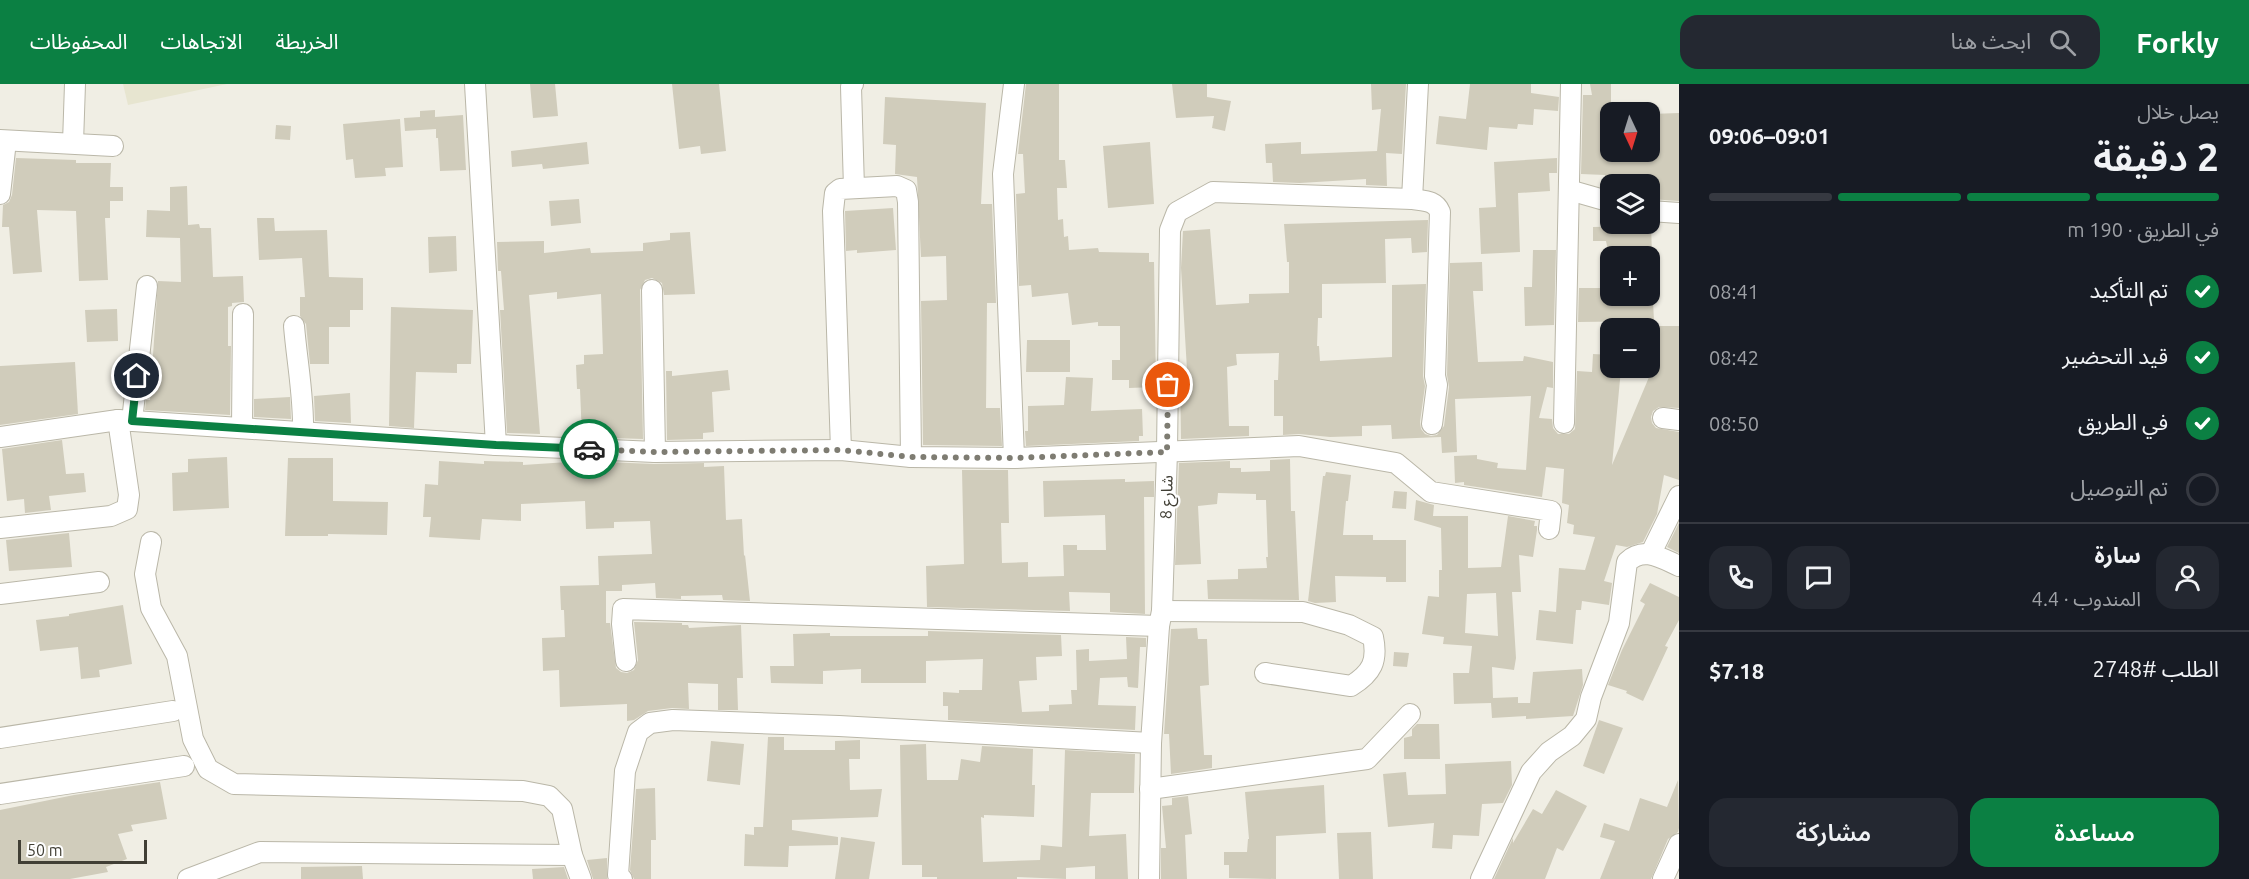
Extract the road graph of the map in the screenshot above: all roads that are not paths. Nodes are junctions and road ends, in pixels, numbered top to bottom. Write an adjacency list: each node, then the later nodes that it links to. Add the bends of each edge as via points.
1 (75, 84): 8 (street)
2 (475, 84): 27 (street)
3 (853, 84): 10 (street)
4 (1014, 84): 32 (street, via 1003,174)
5 (1418, 84): 14 (street)
6 (1571, 84): 11 (street)
7 (3, 140): 8 (street); 12 (street)
8 (73, 143): 9 (street)
9 (113, 146)
10 (854, 188): 28 (street, via 835,193 833,211); 31 (street, via 897,186 906,190)
11 (1569, 190): 13 (street); 22 (street)
12 (0, 194)
13 (1600, 199)
14 (1412, 200): 23 (street, شارع 8, via 1430,202 1440,212 1437,385); 30 (street, شارع 8, via 1213,192 1177,212 1170,230)
15 (1660, 212): 16 (street)
16 (1679, 213)
17 (147, 286): 21 (street)
18 (652, 290): 29 (street)
19 (243, 314): 24 (street)
20 (294, 326): 25 (street, via 304,406)
21 (125, 421): 24 (street); 26 (street); 34 (street, via 128,508 111,516)
22 (1564, 423)
23 (1432, 424)
24 (242, 428): 25 (street)
25 (303, 432): 27 (street)
26 (0, 437)
27 (496, 445): 29 (street)
28 (841, 450): 29 (street); 31 (street)
29 (655, 452)
30 (1167, 452): 32 (street); 35 (street, via 1299,446 1396,463 1431,492 1551,511); 41 (street, شارع 8)
31 (911, 457): 32 (street)
32 (1014, 458)
33 (1679, 496): 37 (street)
34 (0, 528)
35 (1550, 529)
36 (151, 542): 52 (street, via 145,574 151,608 177,656 193,739 208,769 234,784 523,791 549,796 562,809)
37 (1651, 553): 38 (street); 57 (street, via 1637,554 1627,562 1618,623 1586,719 1531,772)
38 (1679, 566)
39 (99, 582): 40 (street)
40 (0, 594)
41 (1160, 618): 42 (street, via 623,609); 43 (street, via 1303,612 1349,625 1373,637 1377,653 1374,665 1351,686); 47 (street, شارع 8)
42 (626, 661)
43 (1265, 672)
44 (173, 711): 46 (street)
45 (1410, 714): 49 (street, via 1367,759)
46 (0, 738)
47 (1151, 742): 49 (street, شارع 8); 55 (street, via 839,726 673,720 650,723 638,732 625,771 618,875)
48 (184, 766): 50 (street)
49 (1150, 789): 56 (street, شارع 8)
50 (0, 794)
51 (1679, 844): 58 (street)
52 (572, 855): 53 (street, via 260,852); 54 (street)
53 (188, 879)
54 (581, 879)
55 (622, 879)
56 (1149, 879)
57 (1481, 879)
58 (1663, 879)

